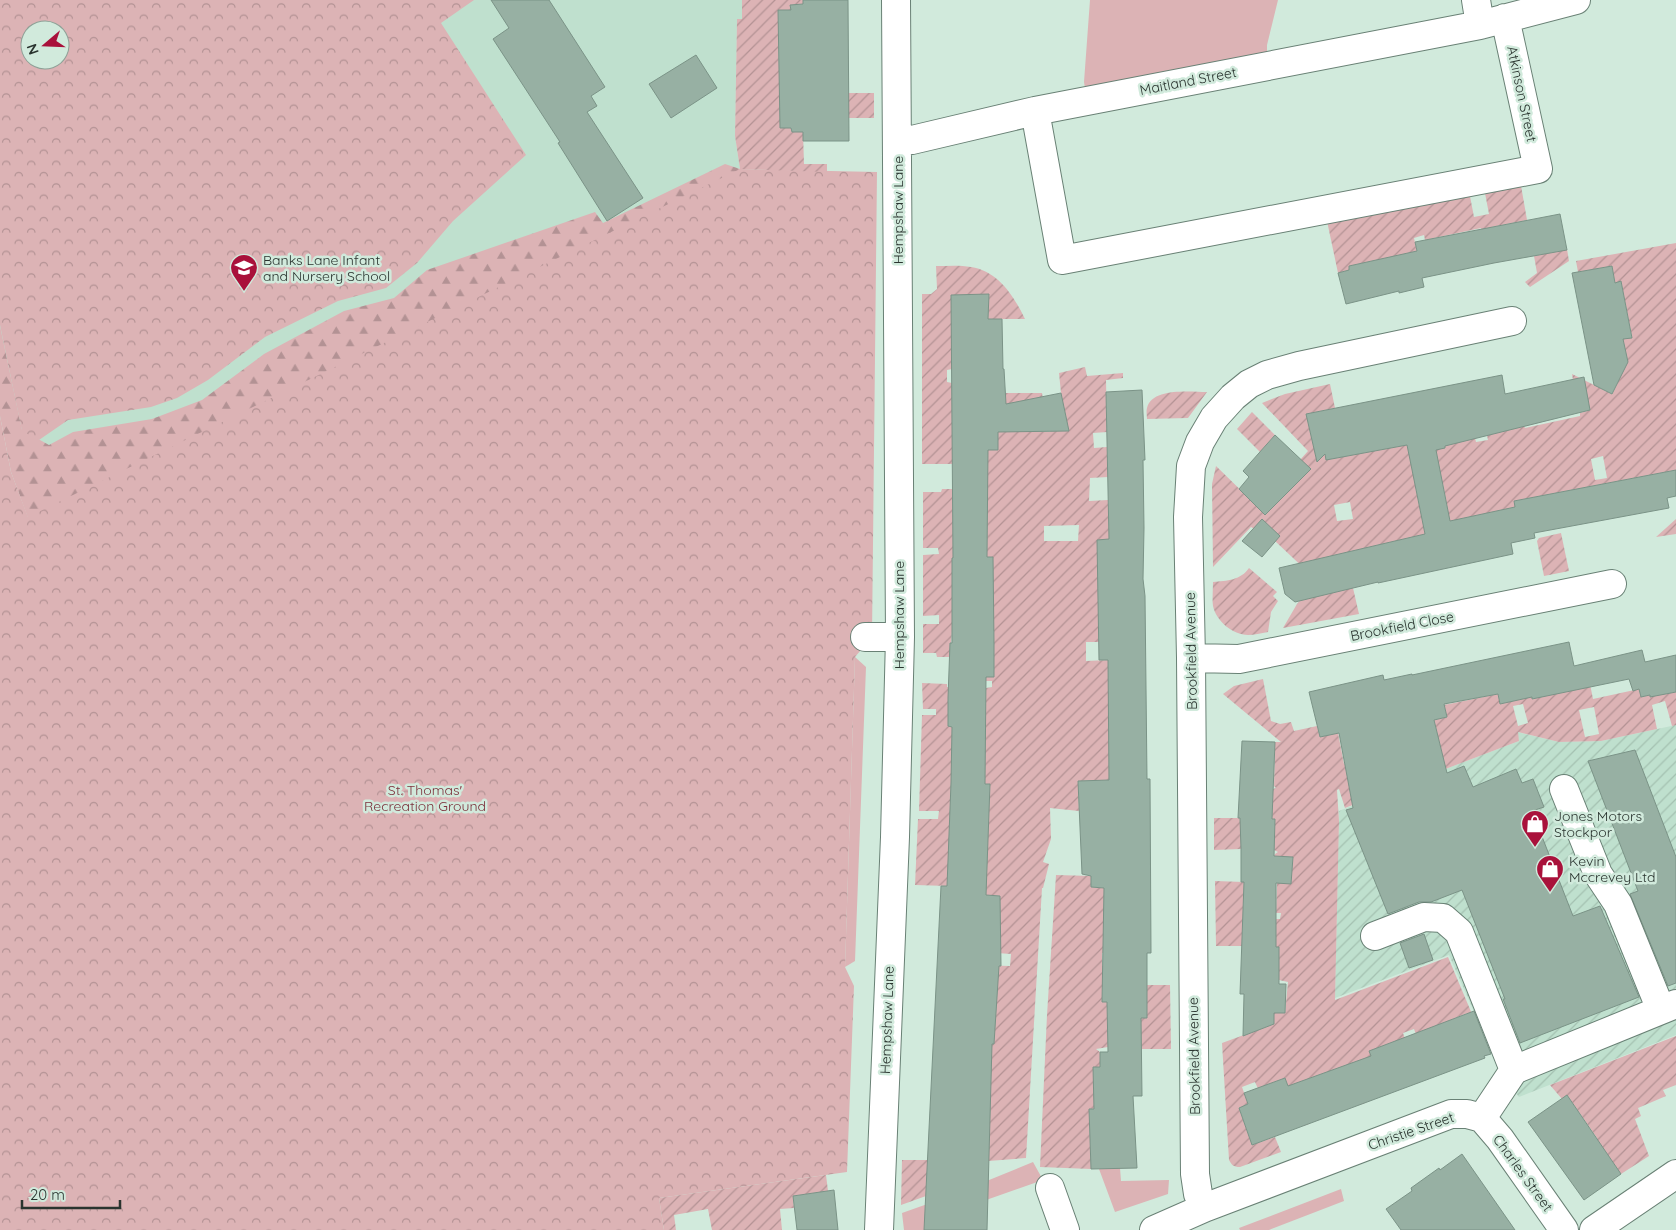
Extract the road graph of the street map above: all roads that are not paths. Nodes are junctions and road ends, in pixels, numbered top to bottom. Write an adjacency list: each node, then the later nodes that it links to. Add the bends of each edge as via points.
1 (896, 0): 5 (street, Hempshaw Lane)
2 (1576, 0): 3 (street, Maitland Street)
3 (1487, 14): 4 (street, Maitland Street); 4 (street, Atkinson Street, via 1538,169 1062,260)
4 (1035, 111): 5 (street, Maitland Street)
5 (898, 141): 9 (street, Hempshaw Lane)
6 (1512, 321): 10 (street, Brookfield Avenue, via 1299,366 1267,375 1233,397 1214,418 1191,466 1188,517)
7 (1612, 584): 10 (street, Brookfield Close, via 1239,659)
8 (865, 637): 9 (street)
9 (900, 637): 19 (street, Hempshaw Lane)
10 (1191, 658): 18 (street, Brookfield Avenue, via 1195,1174)
11 (1564, 789): 13 (street, via 1598,874 1618,904)
12 (1375, 936): 14 (street, via 1424,918 1443,918 1458,932)
13 (1668, 1007): 14 (street)
14 (1514, 1070): 15 (street)
15 (1482, 1118): 18 (street, Christie Street, via 1451,1114); 22 (street, Charles Street)
16 (1676, 1174): 23 (street)
17 (1050, 1188): 20 (street)
18 (1204, 1208): 21 (street, Christie Street)
19 (879, 1230)
20 (1065, 1230)
21 (1154, 1230)
22 (1564, 1230)
23 (1594, 1230)

